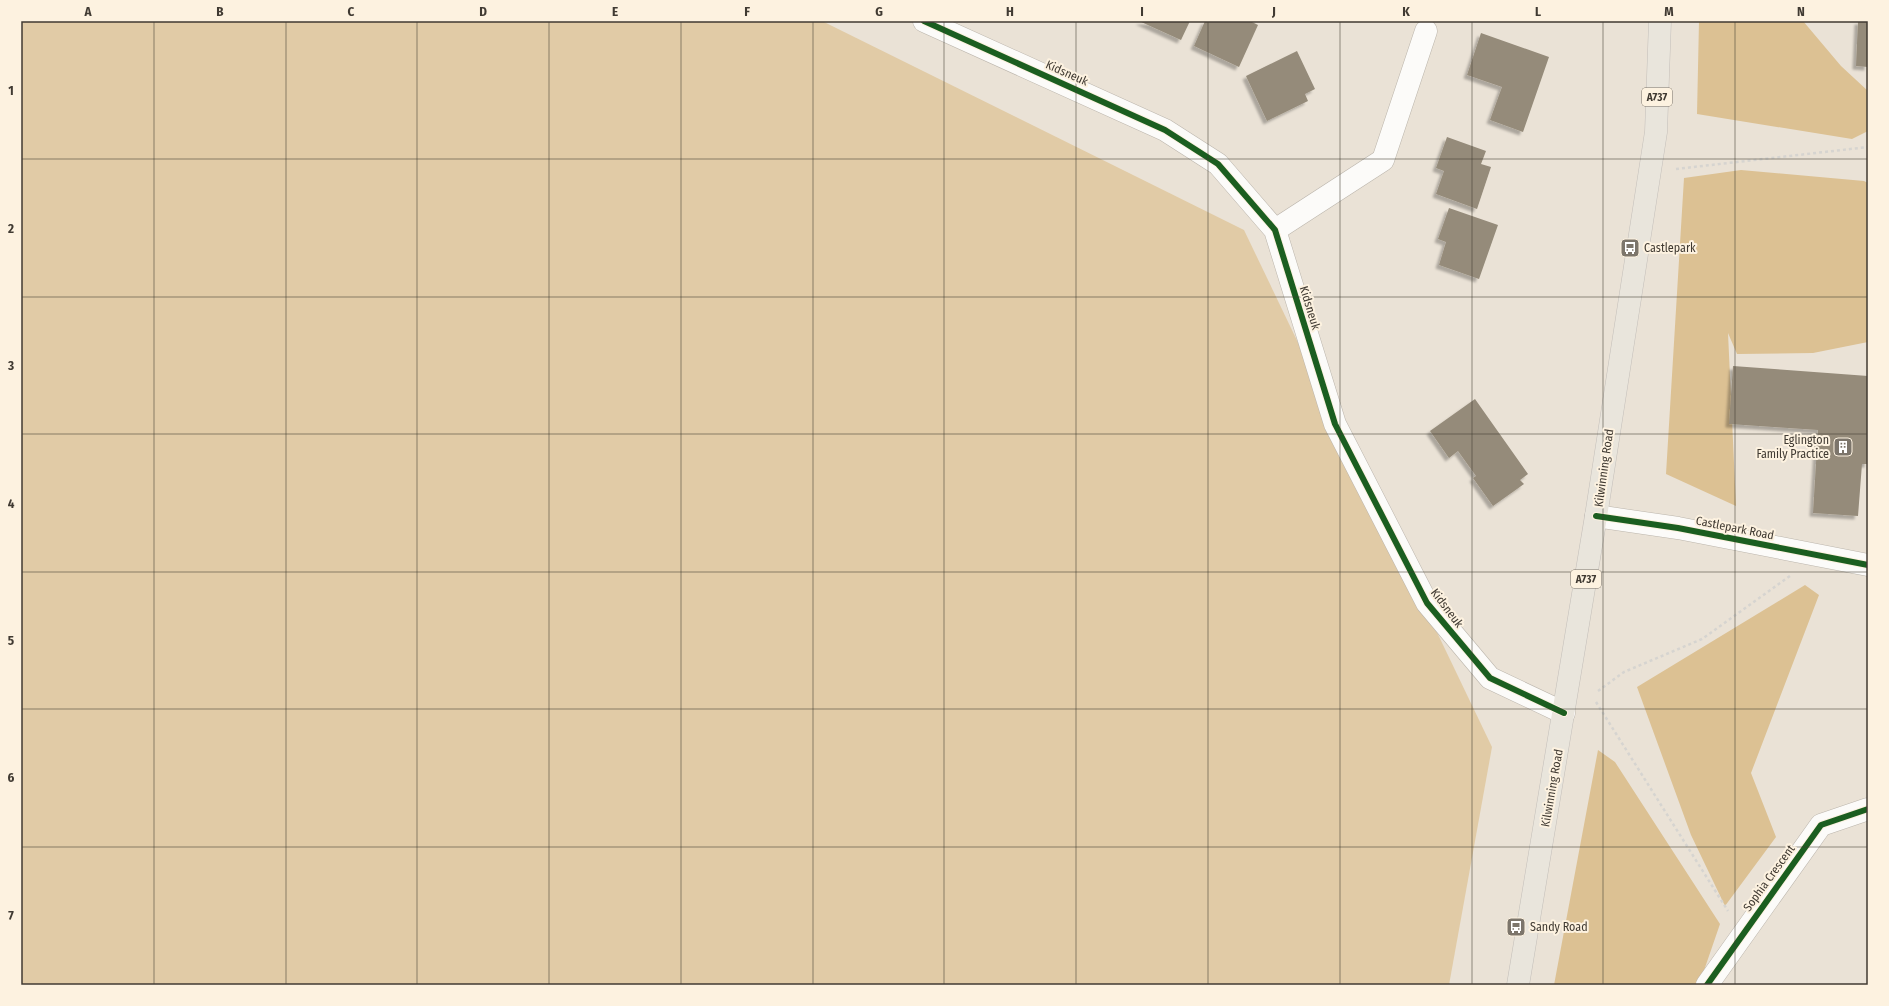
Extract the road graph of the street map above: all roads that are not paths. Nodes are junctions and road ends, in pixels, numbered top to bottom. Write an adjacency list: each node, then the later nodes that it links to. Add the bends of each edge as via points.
1 (924, 21): 4 (street, Kidsneuk, via 1165,130 1218,164)
2 (1660, 21): 5 (main road, Kilwinning Road / A737, via 1656,132)
3 (1426, 31): 4 (street, via 1382,160)
4 (1275, 230): 7 (street, Kidsneuk, via 1335,424 1427,603 1490,678)
5 (1596, 516): 6 (street, Castlepark Road, via 1678,528); 7 (main road, Kilwinning Road / A737)
6 (1868, 565)
7 (1564, 713): 9 (main road, Kilwinning Road / A737)
8 (1868, 809): 10 (street, Sophia Crescent, via 1821,825)
9 (1518, 985)
10 (1707, 985)

